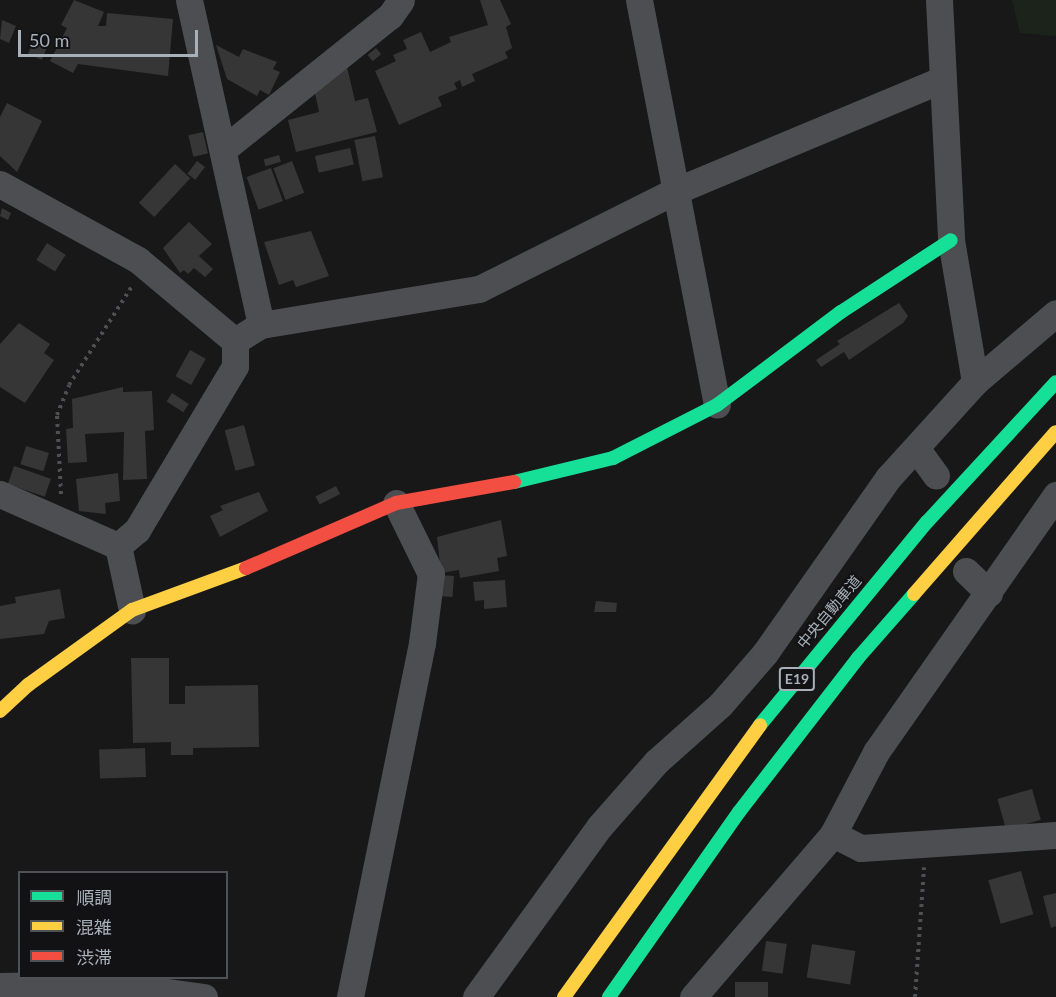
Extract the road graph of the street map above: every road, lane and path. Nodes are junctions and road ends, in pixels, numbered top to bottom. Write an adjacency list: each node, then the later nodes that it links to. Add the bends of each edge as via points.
1 (189, 0): 6 (street)
2 (400, 0): 6 (street, via 390,16)
3 (639, 0): 8 (street)
4 (939, 0): 5 (street)
5 (941, 80): 8 (street); 9 (street)
6 (225, 148): 12 (street)
7 (0, 184): 10 (street)
8 (673, 192): 12 (street, via 479,289); 16 (street)
9 (951, 240): 14 (street); 16 (main road, via 841,312)
10 (148, 269): 13 (street); 23 (path, via 120,299 57,415)
11 (1056, 313): 14 (street)
12 (261, 325): 13 (street)
13 (235, 341): 24 (street, via 235,366 137,530)
14 (975, 382): 18 (street)
15 (1056, 382): 36 (main road, 中央自動車道 / E19, via 927,522 828,638 705,795)
16 (717, 405): 22 (main road, via 613,458 538,478)
17 (1056, 432): 37 (main road, E19, via 858,658 739,812)
18 (916, 448): 19 (street); 35 (street, via 888,478 765,653 720,705 656,762 600,826)
19 (936, 476)
20 (0, 494): 23 (street)
21 (1056, 495): 26 (street)
22 (396, 503): 27 (main road, via 257,564); 34 (street, via 431,574 422,643)
23 (64, 519): 24 (street)
24 (118, 546): 27 (street)
25 (966, 571): 26 (street)
26 (989, 593): 29 (street, via 876,752)
27 (132, 610): 28 (main road, via 28,685)
28 (0, 711)
29 (833, 834): 31 (street, via 861,848); 38 (street)
30 (1056, 835): 31 (street)
31 (925, 843): 39 (path)
32 (0, 986): 33 (street, via 110,984)
33 (204, 997)
34 (350, 997)
35 (476, 997)
36 (564, 997)
37 (609, 997)
38 (693, 997)
39 (915, 997)

